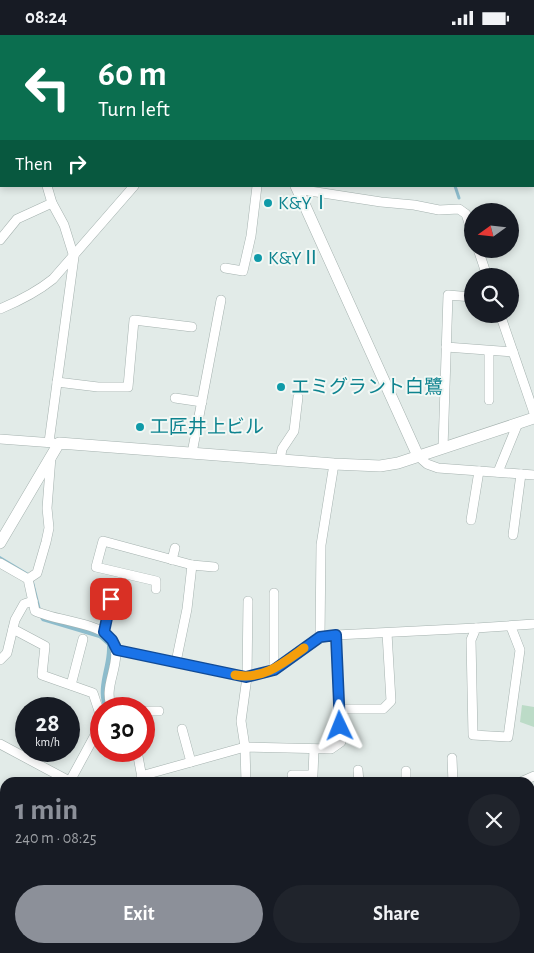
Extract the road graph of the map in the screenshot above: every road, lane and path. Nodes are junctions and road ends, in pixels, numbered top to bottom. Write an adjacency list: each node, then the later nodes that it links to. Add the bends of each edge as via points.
1 (47, 187): 5 (street)
2 (131, 187): 8 (street)
3 (257, 187): 9 (street, via 243,271)
4 (296, 188): 6 (street, via 381,203 439,210 460,209); 31 (street)
5 (52, 203): 7 (street, via 17,219); 8 (street, via 64,225)
6 (464, 212)
7 (0, 240)
8 (74, 257): 12 (street, via 42,288); 18 (street)
9 (225, 268)
10 (464, 296): 15 (street, via 448,295)
11 (221, 300): 22 (street)
12 (0, 309)
13 (503, 323): 17 (street)
14 (192, 327): 18 (street, via 134,320 128,387)
15 (446, 347): 16 (street); 28 (street)
16 (489, 351): 17 (street); 21 (street)
17 (513, 352): 23 (street)
18 (57, 382): 27 (street)
19 (298, 397): 32 (street, via 294,431 282,449)
20 (175, 398): 22 (street)
21 (488, 400)
22 (202, 402): 29 (street)
23 (534, 413)
24 (534, 418): 25 (street)
25 (518, 423): 28 (street); 35 (street)
26 (0, 439): 27 (street)
27 (54, 443): 29 (street); 30 (street)
28 (443, 448): 31 (street)
29 (192, 453): 32 (street)
30 (51, 457): 40 (street); 46 (street, via 47,508 49,528 37,573)
31 (418, 457): 33 (street, via 390,465); 34 (street, via 438,468)
32 (280, 460): 33 (street)
33 (334, 464): 59 (street, via 321,545)
34 (479, 471): 35 (street); 38 (street)
35 (498, 472): 36 (street)
36 (521, 474): 37 (street); 39 (street)
37 (534, 475)
38 (470, 520)
39 (513, 535)
40 (0, 543)
41 (176, 548): 42 (street)
42 (172, 560): 44 (street); 47 (street, via 103,537 96,567 156,581)
43 (0, 563): 46 (street)
44 (192, 565): 45 (street); 63 (street)
45 (214, 567)
46 (28, 579): 50 (street)
47 (156, 589)
48 (274, 593): 64 (street)
49 (111, 599): 56 (street)
50 (33, 601): 54 (street, via 24,604); 56 (street, via 36,611 46,616)
51 (248, 601): 65 (street)
52 (534, 624): 53 (street)
53 (511, 627): 55 (street); 55 (street, via 520,650 508,737 473,735 471,640)
54 (13, 629): 62 (street, via 7,653); 66 (street, via 45,646 42,675)
55 (476, 629): 57 (street)
56 (104, 632): 61 (street)
57 (387, 633): 58 (street); 69 (street, via 391,701 383,709)
58 (336, 635): 59 (street); 69 (street)
59 (320, 637): 64 (street)
60 (83, 639): 66 (street)
61 (117, 650): 63 (street); 68 (street)
62 (0, 659)
63 (176, 663): 65 (street)
64 (274, 670): 65 (street)
65 (246, 677): 75 (street, via 241,721)
66 (71, 685): 67 (street, via 93,693)
67 (94, 697)
68 (110, 697)
69 (340, 709): 77 (street, via 341,742 331,749)
70 (155, 711): 71 (street)
71 (159, 711)
72 (182, 729): 81 (street)
73 (0, 743): 76 (street)
74 (90, 745): 87 (street)
75 (245, 747): 77 (street); 81 (street); 90 (street)
76 (15, 748)
77 (314, 749): 91 (street, via 313,775)
78 (452, 757): 94 (street)
79 (39, 762): 84 (street)
80 (139, 762): 88 (street)
81 (190, 762): 89 (street)
82 (358, 770): 92 (street)
83 (406, 771): 93 (street)
84 (56, 774): 85 (street); 86 (street)
85 (54, 777)
86 (62, 777)
87 (74, 777)
88 (142, 777)
89 (148, 777)
90 (246, 777)
91 (301, 777)
92 (359, 777)
93 (406, 777)
94 (453, 777)

